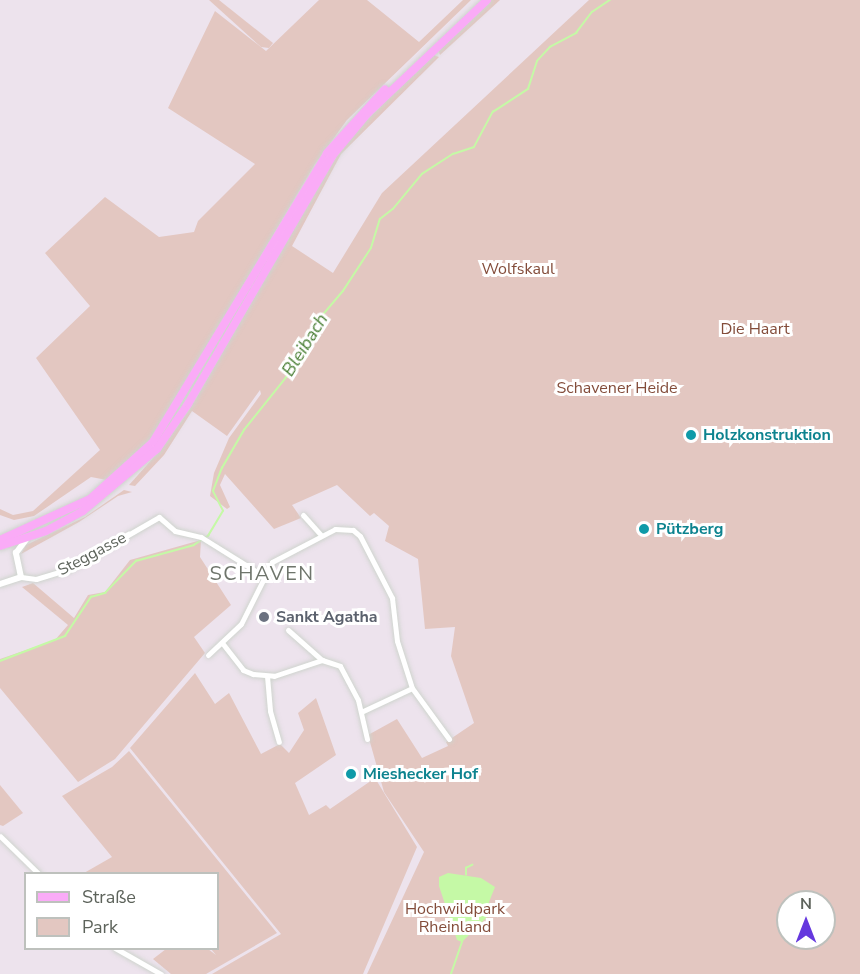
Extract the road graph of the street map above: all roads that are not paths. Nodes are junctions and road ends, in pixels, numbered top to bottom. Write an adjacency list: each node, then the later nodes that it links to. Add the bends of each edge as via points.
1 (479, 0): 6 (main road, via 364,109 327,153 153,442 98,493 44,523)
2 (487, 0): 5 (main road, via 368,113 333,155 188,404 157,449 113,489 61,524)
3 (303, 514): 4 (street)
4 (321, 535): 8 (street, via 285,552); 16 (street, via 343,528 360,536 392,598 397,641)
5 (28, 537): 7 (main road); 9 (street, via 16,553)
6 (0, 540)
7 (0, 546)
8 (262, 575): 9 (street, Steggasse, via 204,539 181,533 159,517 69,569 36,579); 12 (street, via 241,624)
9 (21, 577): 10 (street)
10 (0, 584)
11 (288, 630): 14 (street)
12 (223, 644): 13 (street); 15 (street, via 243,670)
13 (208, 654)
14 (322, 660): 15 (street); 17 (street, via 346,672)
15 (267, 676): 20 (street, via 270,711)
16 (412, 688): 17 (street); 18 (street)
17 (361, 712): 19 (street)
18 (449, 738)
19 (367, 739)
20 (279, 742)
21 (0, 836): 22 (street)
22 (38, 872)
23 (119, 950): 24 (street)
24 (161, 974)

